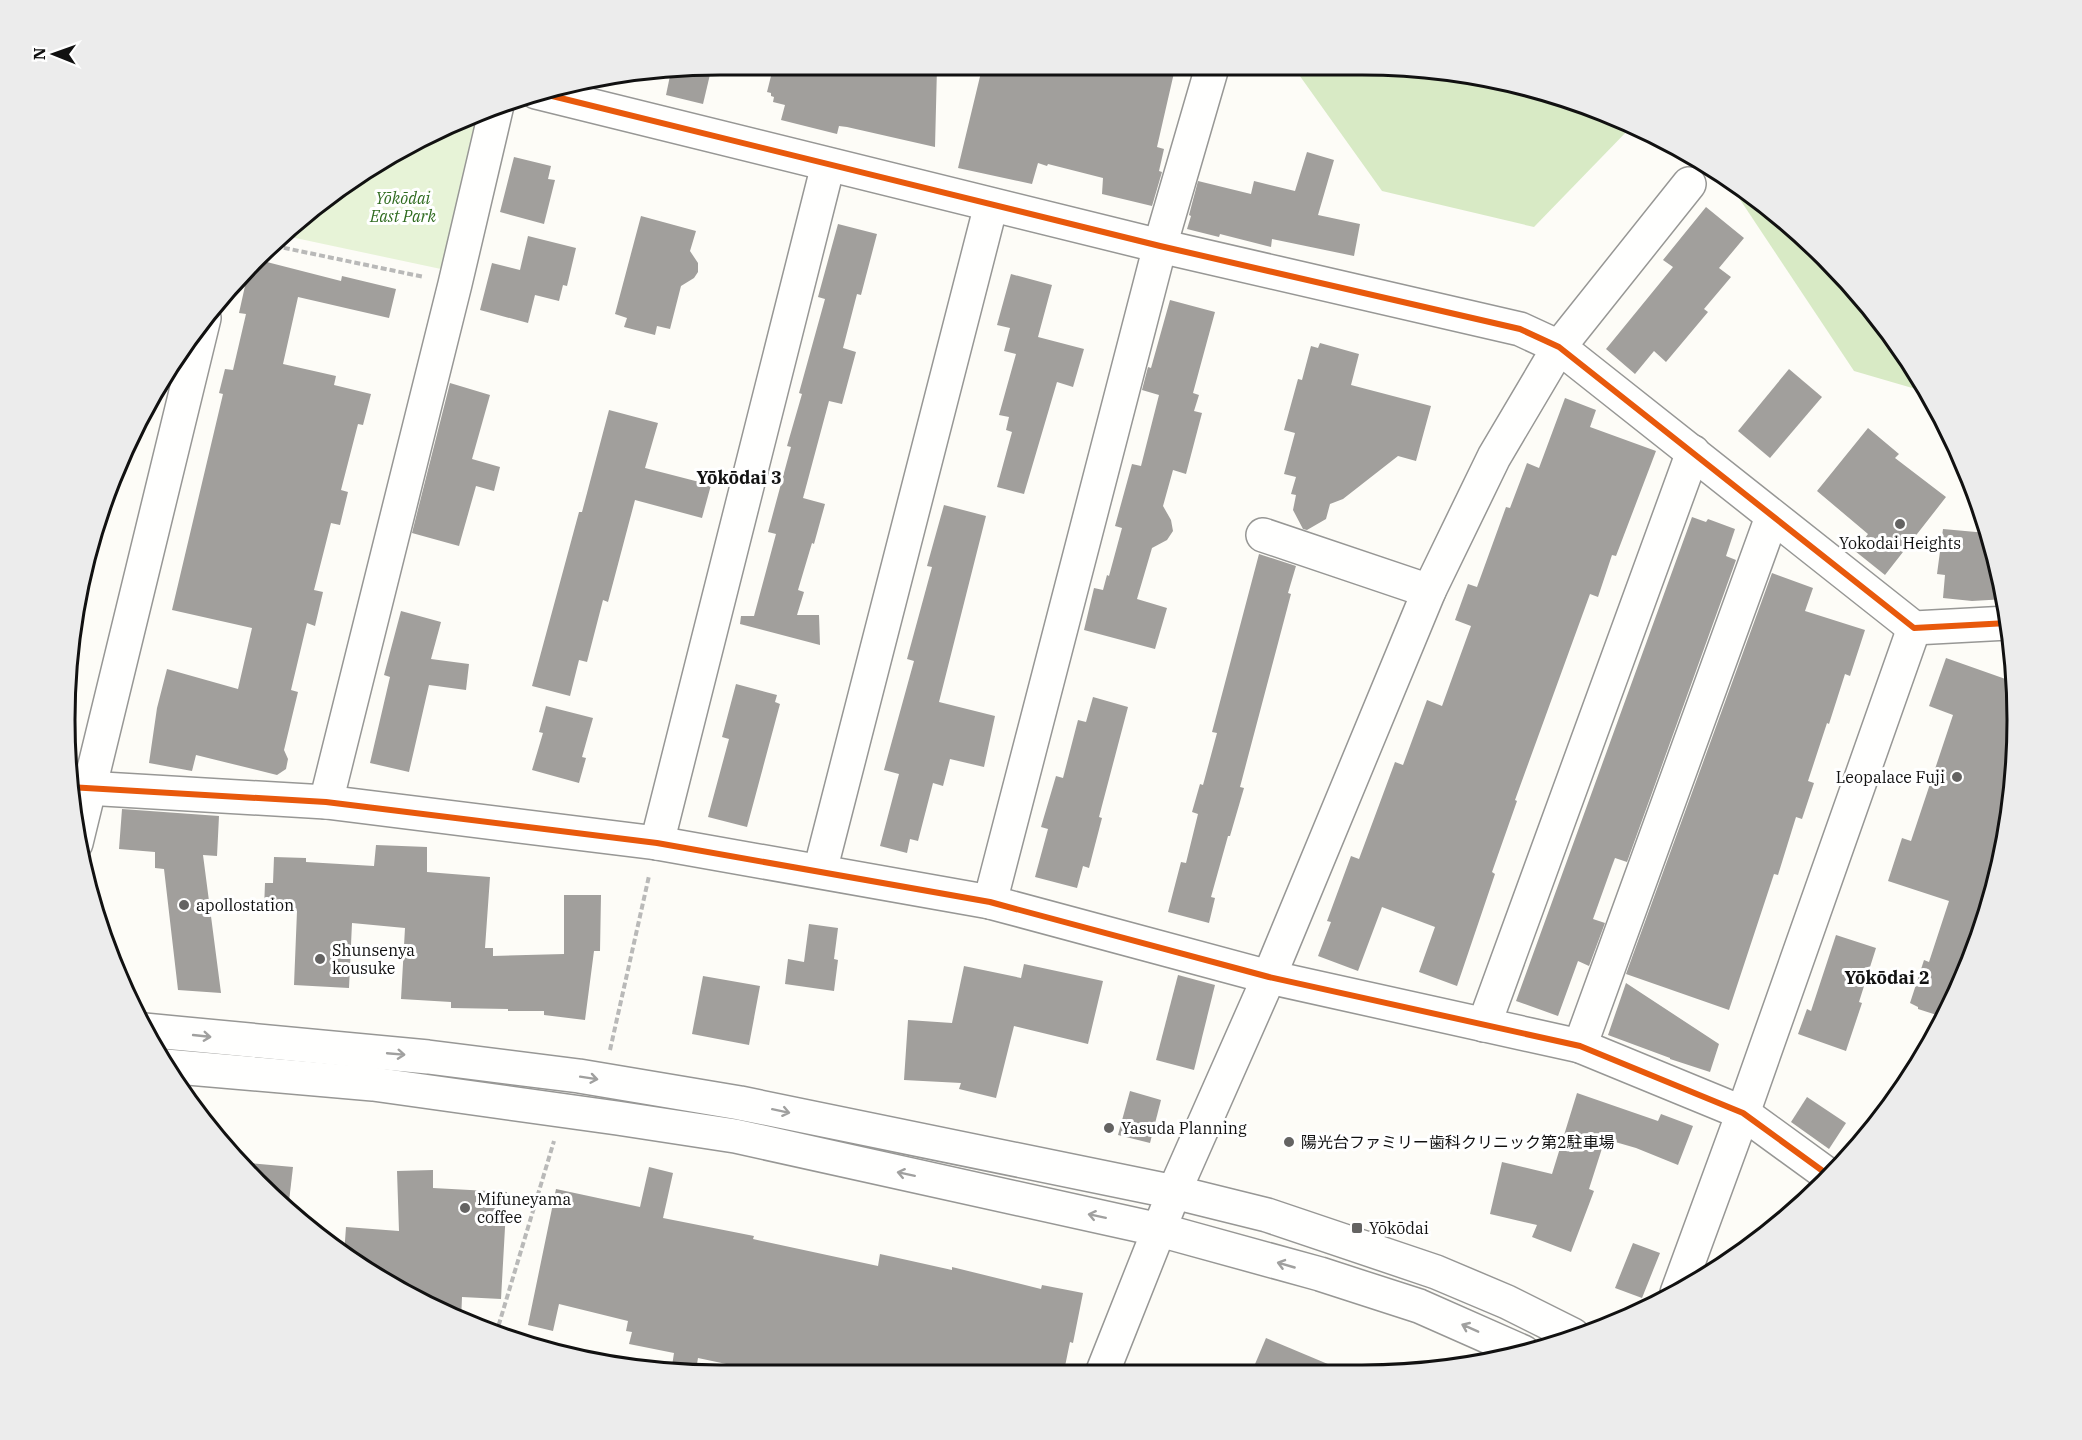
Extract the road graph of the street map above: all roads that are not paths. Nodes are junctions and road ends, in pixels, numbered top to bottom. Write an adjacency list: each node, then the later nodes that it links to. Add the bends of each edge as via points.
1 (1210, 75): 7 (street)
2 (555, 97): 4 (street)
3 (494, 116): 17 (street)
4 (828, 165): 6 (street); 18 (street)
5 (1689, 184): 9 (street)
6 (991, 205): 7 (street); 19 (street)
7 (1160, 246): 9 (street, via 1520,329); 20 (street)
8 (198, 342): 16 (street)
9 (1558, 347): 10 (street); 13 (street, via 1494,457)
10 (1693, 452): 11 (street); 22 (street)
11 (1772, 517): 15 (street); 24 (street)
12 (1263, 535): 13 (street)
13 (1429, 591): 21 (street)
14 (1999, 623): 15 (street)
15 (1914, 628): 26 (street)
16 (79, 787): 17 (street)
17 (326, 802): 18 (street)
18 (657, 843): 19 (street)
19 (820, 871): 20 (street)
20 (990, 902): 21 (street)
21 (1269, 977): 22 (street); 28 (street)
22 (1484, 1025): 24 (street)
23 (155, 1031): 28 (street, one-way to 28, via 579,1076 740,1103)
24 (1580, 1046): 26 (street)
25 (177, 1067): 29 (street, one-way to 25, via 735,1136 373,1084)
26 (1743, 1113): 27 (street); 30 (street)
27 (1823, 1171)
28 (1174, 1192): 29 (street); 31 (street, via 1267,1215 1436,1272)
29 (1160, 1230): 32 (street, one-way to 29, via 1419,1306); 33 (street)
30 (1682, 1280)
31 (1566, 1332)
32 (1512, 1347)
33 (1105, 1365)

